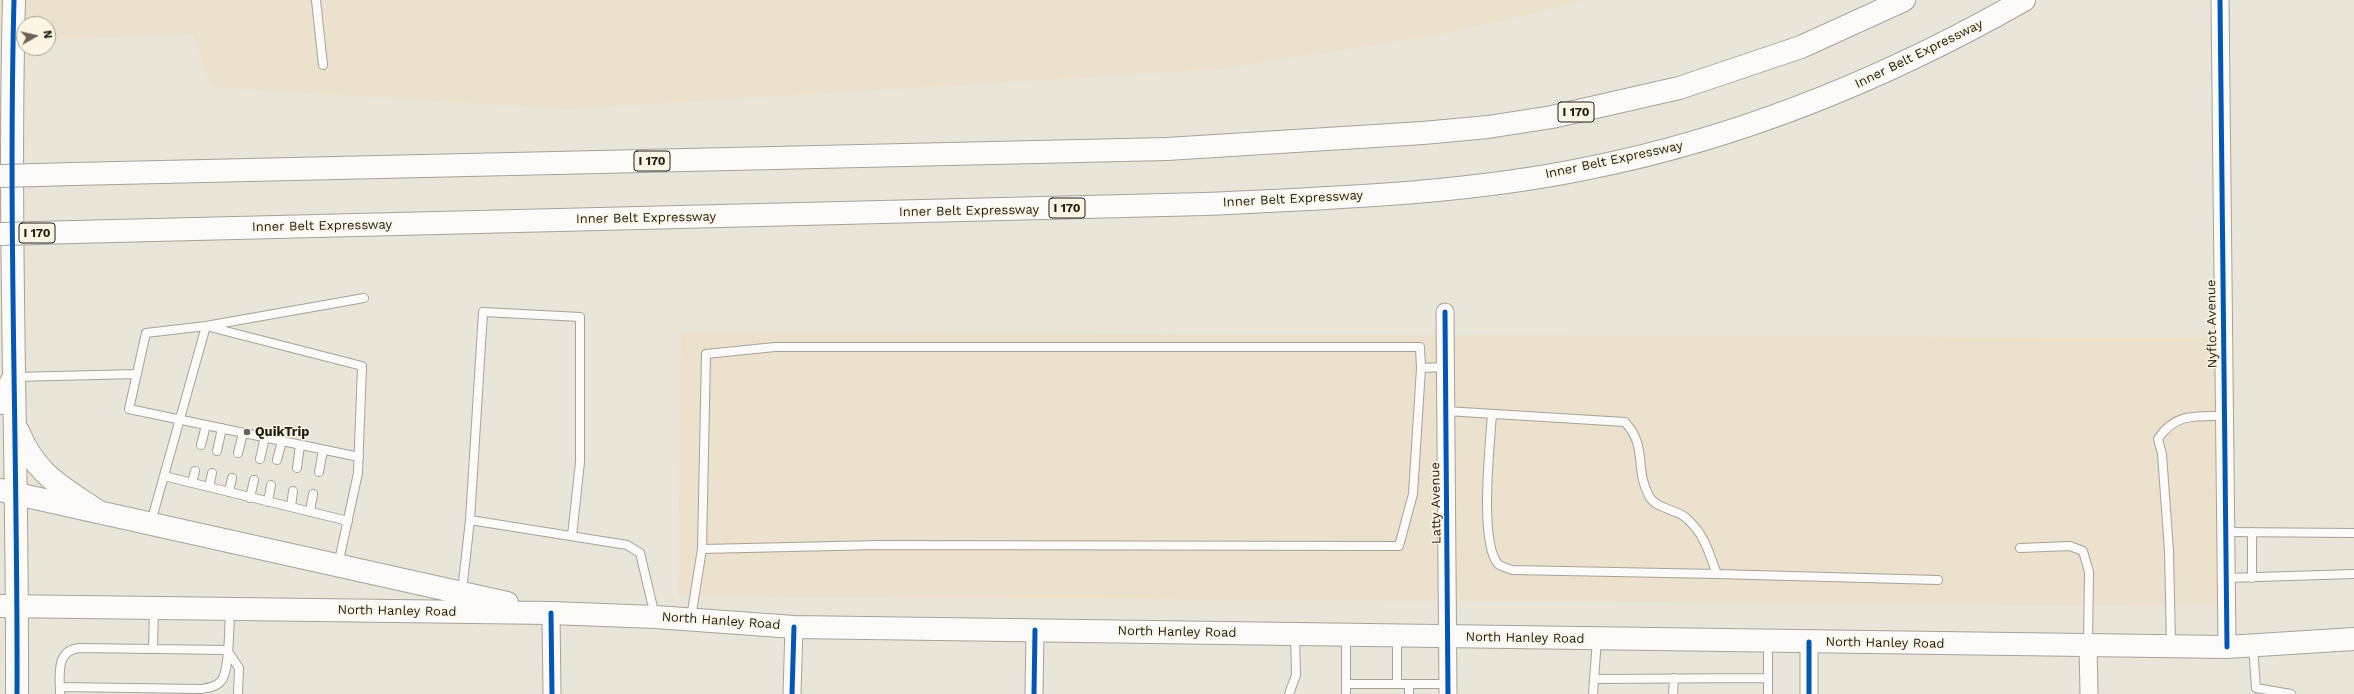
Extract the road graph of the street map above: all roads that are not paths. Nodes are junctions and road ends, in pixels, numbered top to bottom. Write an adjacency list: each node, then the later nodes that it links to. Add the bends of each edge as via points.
1 (14, 0): 15 (main road, via 10,134)
2 (316, 0): 6 (lane)
3 (1904, 0): 7 (main road, I 170, bridge, via 1801,47 1678,88 1552,117 1488,127 1167,149)
4 (2024, 0): 8 (main road, Inner Belt Expressway / I 170, bridge, via 1962,35 1899,66 1853,87 1751,126 1588,168 1468,186 1205,204)
5 (2220, 0): 19 (street, Nyflot Avenue)
6 (323, 65)
7 (0, 176)
8 (0, 234)
9 (364, 298): 11 (lane)
10 (1445, 312): 12 (street, Latty Avenue)
11 (206, 326): 14 (lane, via 146,333); 20 (lane); 32 (lane, via 362,366)
12 (1445, 367): 13 (lane); 17 (street, Latty Avenue)
13 (1421, 368): 62 (lane, via 1413,494 1399,546 879,545); 62 (lane, via 1420,347 775,347 706,354)
14 (137, 374): 15 (lane); 20 (lane, via 129,409)
15 (14, 377): 16 (main road); 21 (main road)
16 (0, 404)
17 (1446, 411): 18 (lane); 81 (street, Latty Avenue)
18 (1492, 414): 64 (lane, via 1625,422 1639,443 1641,472 1649,497 1683,516 1701,532); 64 (lane, via 1487,528 1492,555 1499,565 1512,570)
19 (2224, 416): 57 (street, Nyflot Avenue); 88 (lane, via 2178,419 2165,428 2158,439 2162,454 2169,551)
20 (179, 419): 22 (lane); 39 (lane)
21 (15, 424): 46 (main road); 53 (main road, via 27,452 48,477)
22 (206, 425): 23 (lane); 27 (lane)
23 (222, 428): 24 (lane); 30 (lane)
24 (243, 433): 25 (lane); 31 (lane)
25 (265, 437): 26 (lane); 33 (lane)
26 (282, 441): 28 (lane); 34 (lane)
27 (201, 445)
28 (300, 445): 29 (lane); 35 (lane)
29 (323, 450): 32 (lane); 37 (lane)
30 (217, 451)
31 (238, 452)
32 (359, 457): 55 (lane)
33 (260, 459)
34 (277, 460)
35 (297, 468)
36 (195, 471): 42 (lane)
37 (319, 472)
38 (212, 473): 44 (lane)
39 (164, 476): 42 (lane); 56 (lane)
40 (232, 478): 47 (lane)
41 (254, 480): 49 (lane)
42 (192, 483): 44 (lane)
43 (271, 485): 50 (lane)
44 (209, 487): 47 (lane)
45 (293, 491): 51 (lane)
46 (8, 492): 53 (main road); 70 (main road)
47 (228, 492): 49 (lane)
48 (313, 494): 52 (lane)
49 (250, 498): 50 (lane)
50 (268, 502): 51 (lane)
51 (291, 507): 52 (lane)
52 (310, 512): 55 (lane)
53 (100, 513): 56 (main road)
54 (470, 520): 60 (lane); 60 (lane, via 483,312 580,317 580,462); 69 (lane)
55 (348, 522): 63 (lane)
56 (150, 524): 63 (main road)
57 (2226, 532): 58 (lane); 66 (street, Nyflot Avenue)
58 (2252, 532): 59 (lane); 67 (lane)
59 (2354, 532)
60 (572, 536): 74 (lane, via 627,545 640,553)
61 (2020, 548): 86 (lane, via 2070,546 2083,551 2089,572)
62 (702, 549): 75 (lane)
63 (338, 566): 69 (main road)
64 (1718, 574): 68 (lane)
65 (2354, 574): 67 (lane)
66 (2226, 578): 67 (lane); 89 (street, Nyflot Avenue)
67 (2252, 578)
68 (1938, 580)
69 (462, 602): 72 (main road, North Hanley Road); 73 (main road, North Hanley Road)
70 (8, 607): 71 (main road, North Hanley Road); 105 (main road)
71 (154, 609): 72 (main road, North Hanley Road); 90 (lane)
72 (230, 609): 91 (lane)
73 (552, 613): 74 (main road, North Hanley Road); 107 (street)
74 (656, 617): 75 (main road, North Hanley Road)
75 (691, 619): 76 (main road, North Hanley Road)
76 (794, 627): 77 (main road, North Hanley Road); 108 (street)
77 (1035, 630): 78 (main road, North Hanley Road); 109 (street)
78 (1295, 634): 79 (main road, North Hanley Road); 110 (lane, via 1296,675)
79 (1346, 636): 80 (main road, North Hanley Road); 97 (lane)
80 (1397, 636): 81 (main road, North Hanley Road); 98 (lane)
81 (1448, 637): 82 (main road, North Hanley Road); 102 (street, Latty Avenue)
82 (1597, 639): 84 (main road, North Hanley Road); 96 (lane)
83 (2354, 639): 87 (main road, North Hanley Road)
84 (1768, 641): 85 (main road, North Hanley Road); 94 (lane)
85 (1809, 642): 86 (main road, North Hanley Road); 116 (street)
86 (2088, 645): 88 (main road, North Hanley Road); 117 (street)
87 (2253, 645): 89 (main road, North Hanley Road); 118 (lane, via 2256,688)
88 (2171, 646): 89 (main road, North Hanley Road)
89 (2227, 647)
90 (153, 649): 91 (lane, via 190,653); 103 (lane, via 140,652 70,649 61,661)
91 (227, 650): 104 (lane, via 226,670 222,681); 106 (lane, via 239,668)
92 (92, 678): 100 (lane)
93 (1674, 678): 94 (lane); 96 (lane); 114 (lane)
94 (1768, 678): 115 (lane)
95 (115, 679): 101 (lane)
96 (1594, 679): 113 (lane)
97 (1346, 684): 98 (lane); 111 (lane)
98 (1397, 684): 99 (lane)
99 (1409, 685): 102 (lane); 112 (lane)
100 (91, 687): 101 (lane); 103 (lane)
101 (115, 688): 104 (lane, via 140,684 189,685)
102 (1448, 689)
103 (60, 690)
104 (203, 691)
105 (16, 694)
106 (238, 694)
107 (552, 694)
108 (792, 694)
109 (1034, 694)
110 (1288, 694)
111 (1346, 694)
112 (1409, 694)
113 (1593, 694)
114 (1673, 694)
115 (1768, 694)
116 (1809, 694)
117 (2089, 694)
118 (2291, 694)

